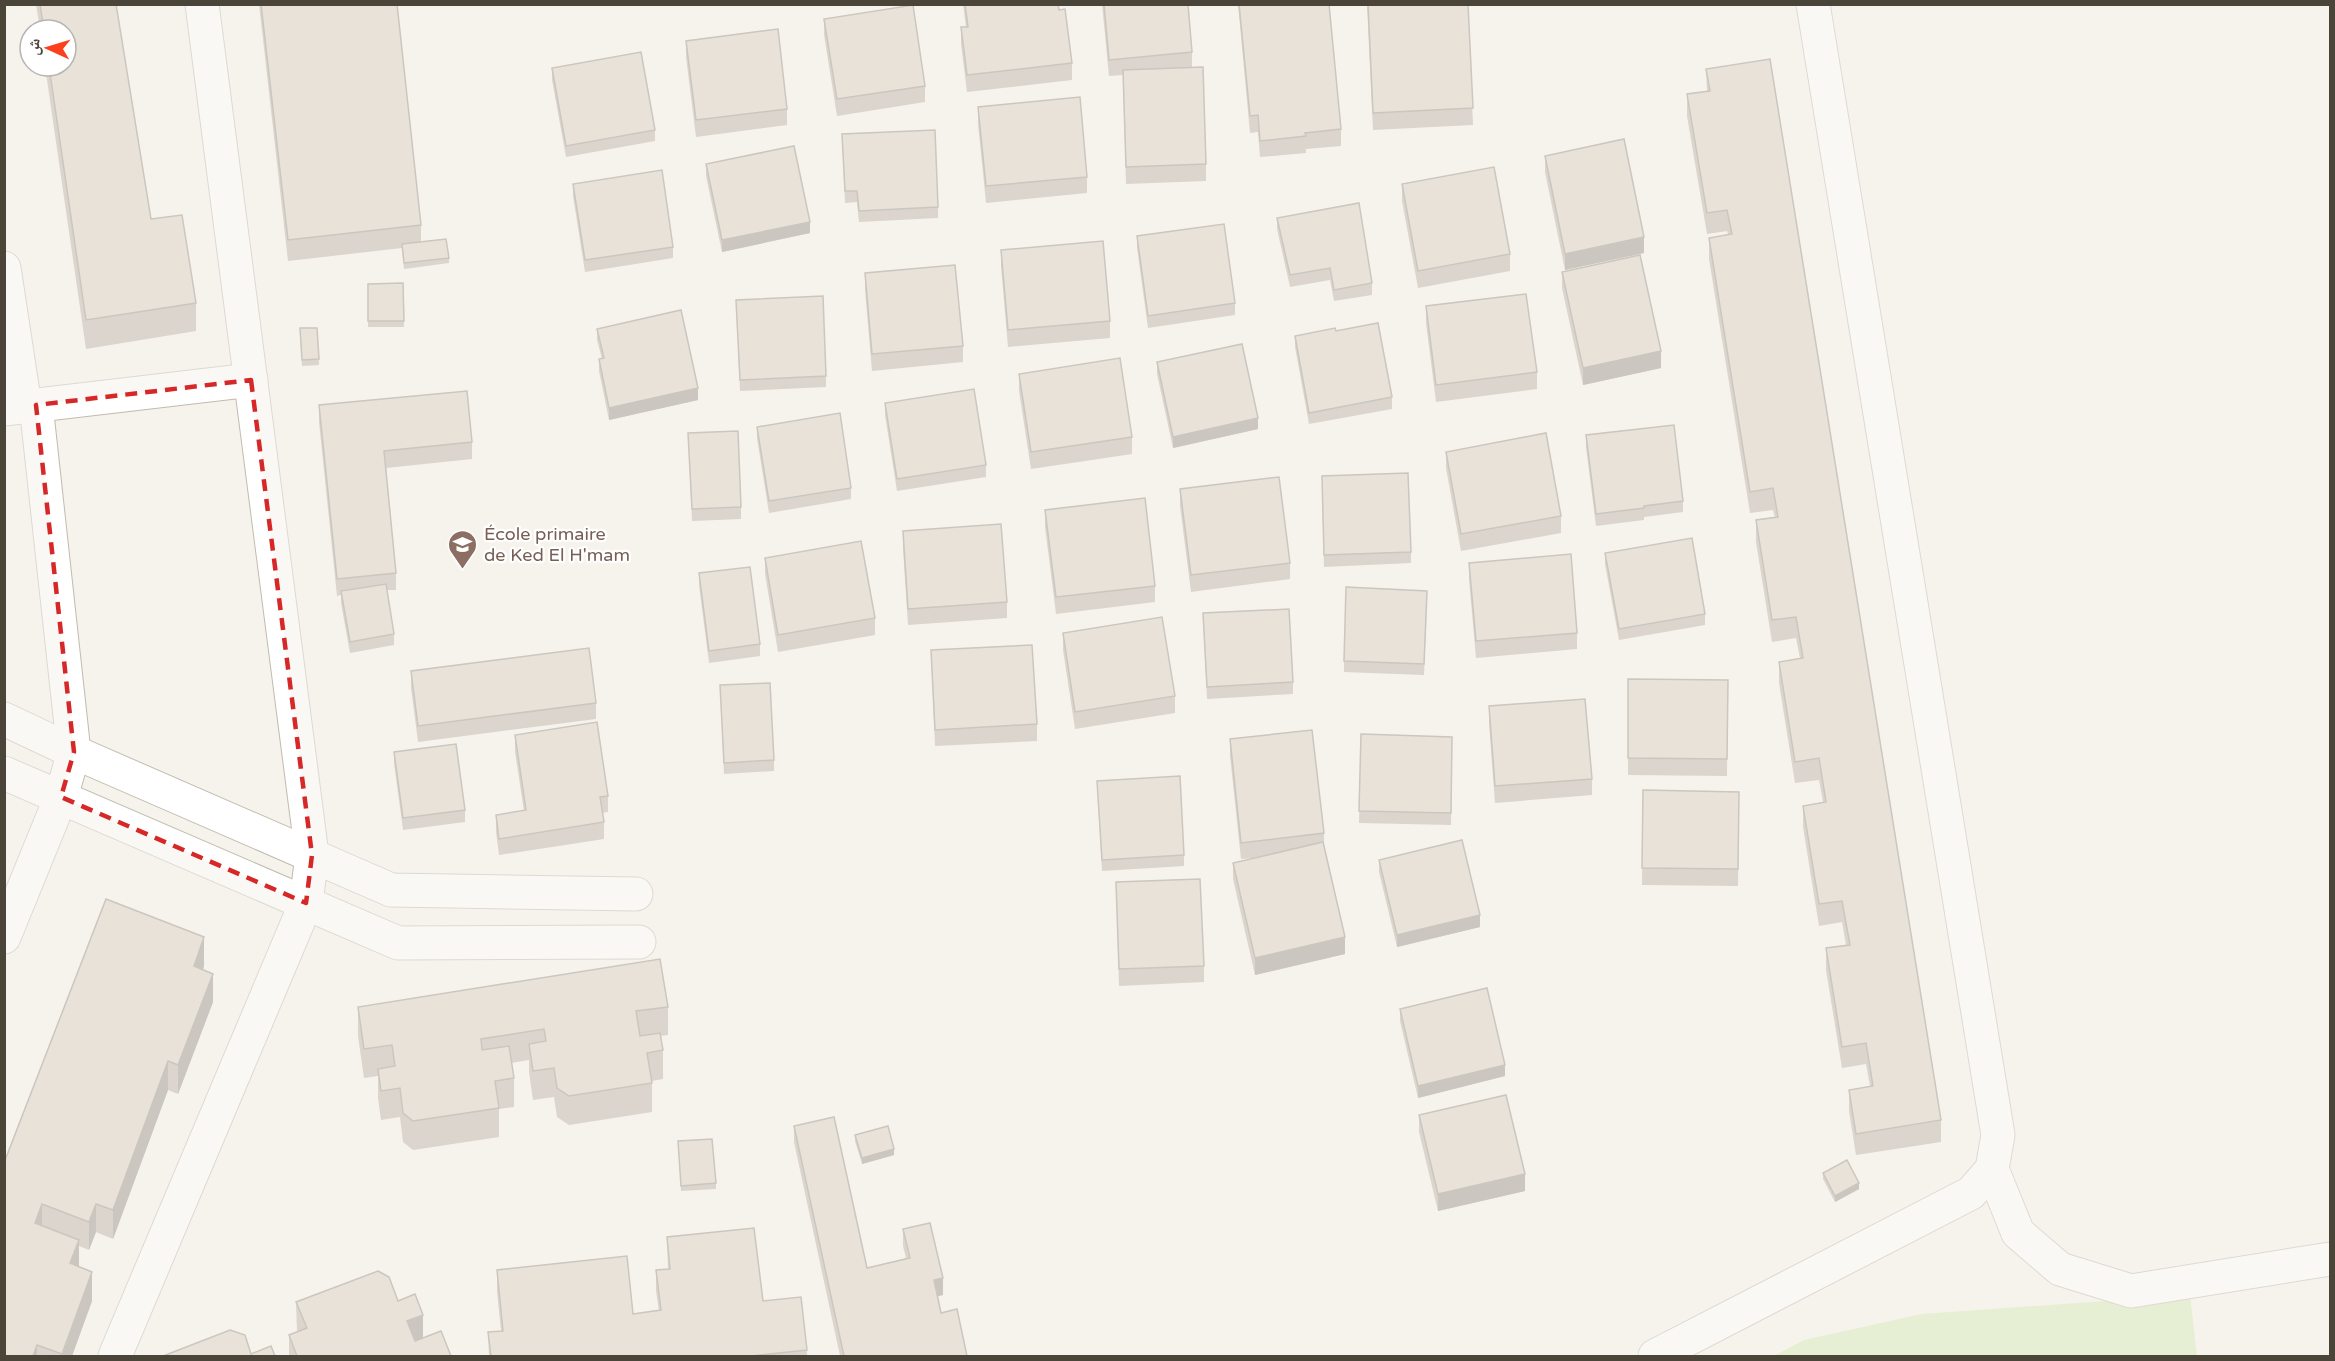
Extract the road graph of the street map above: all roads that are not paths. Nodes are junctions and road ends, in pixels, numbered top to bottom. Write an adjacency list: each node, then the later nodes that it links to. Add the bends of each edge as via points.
1 (202, 4): 4 (street)
2 (1813, 4): 15 (street, via 1998,1135)
3 (4, 268): 5 (street)
4 (251, 380): 5 (street); 10 (street)
5 (22, 407): 7 (street)
6 (4, 719): 7 (street)
7 (74, 752): 9 (street); 10 (street)
8 (4, 773): 9 (street)
9 (61, 797): 12 (street); 13 (street)
10 (312, 855): 11 (street, via 391,890); 12 (street)
11 (636, 894)
12 (306, 903): 14 (street, via 398,943); 17 (street)
13 (4, 937)
14 (639, 942)
15 (1992, 1169): 16 (street, via 2018,1233 2060,1269 2131,1291); 18 (street, via 1971,1193)
16 (2331, 1259)
17 (115, 1356)
18 (1655, 1356)

